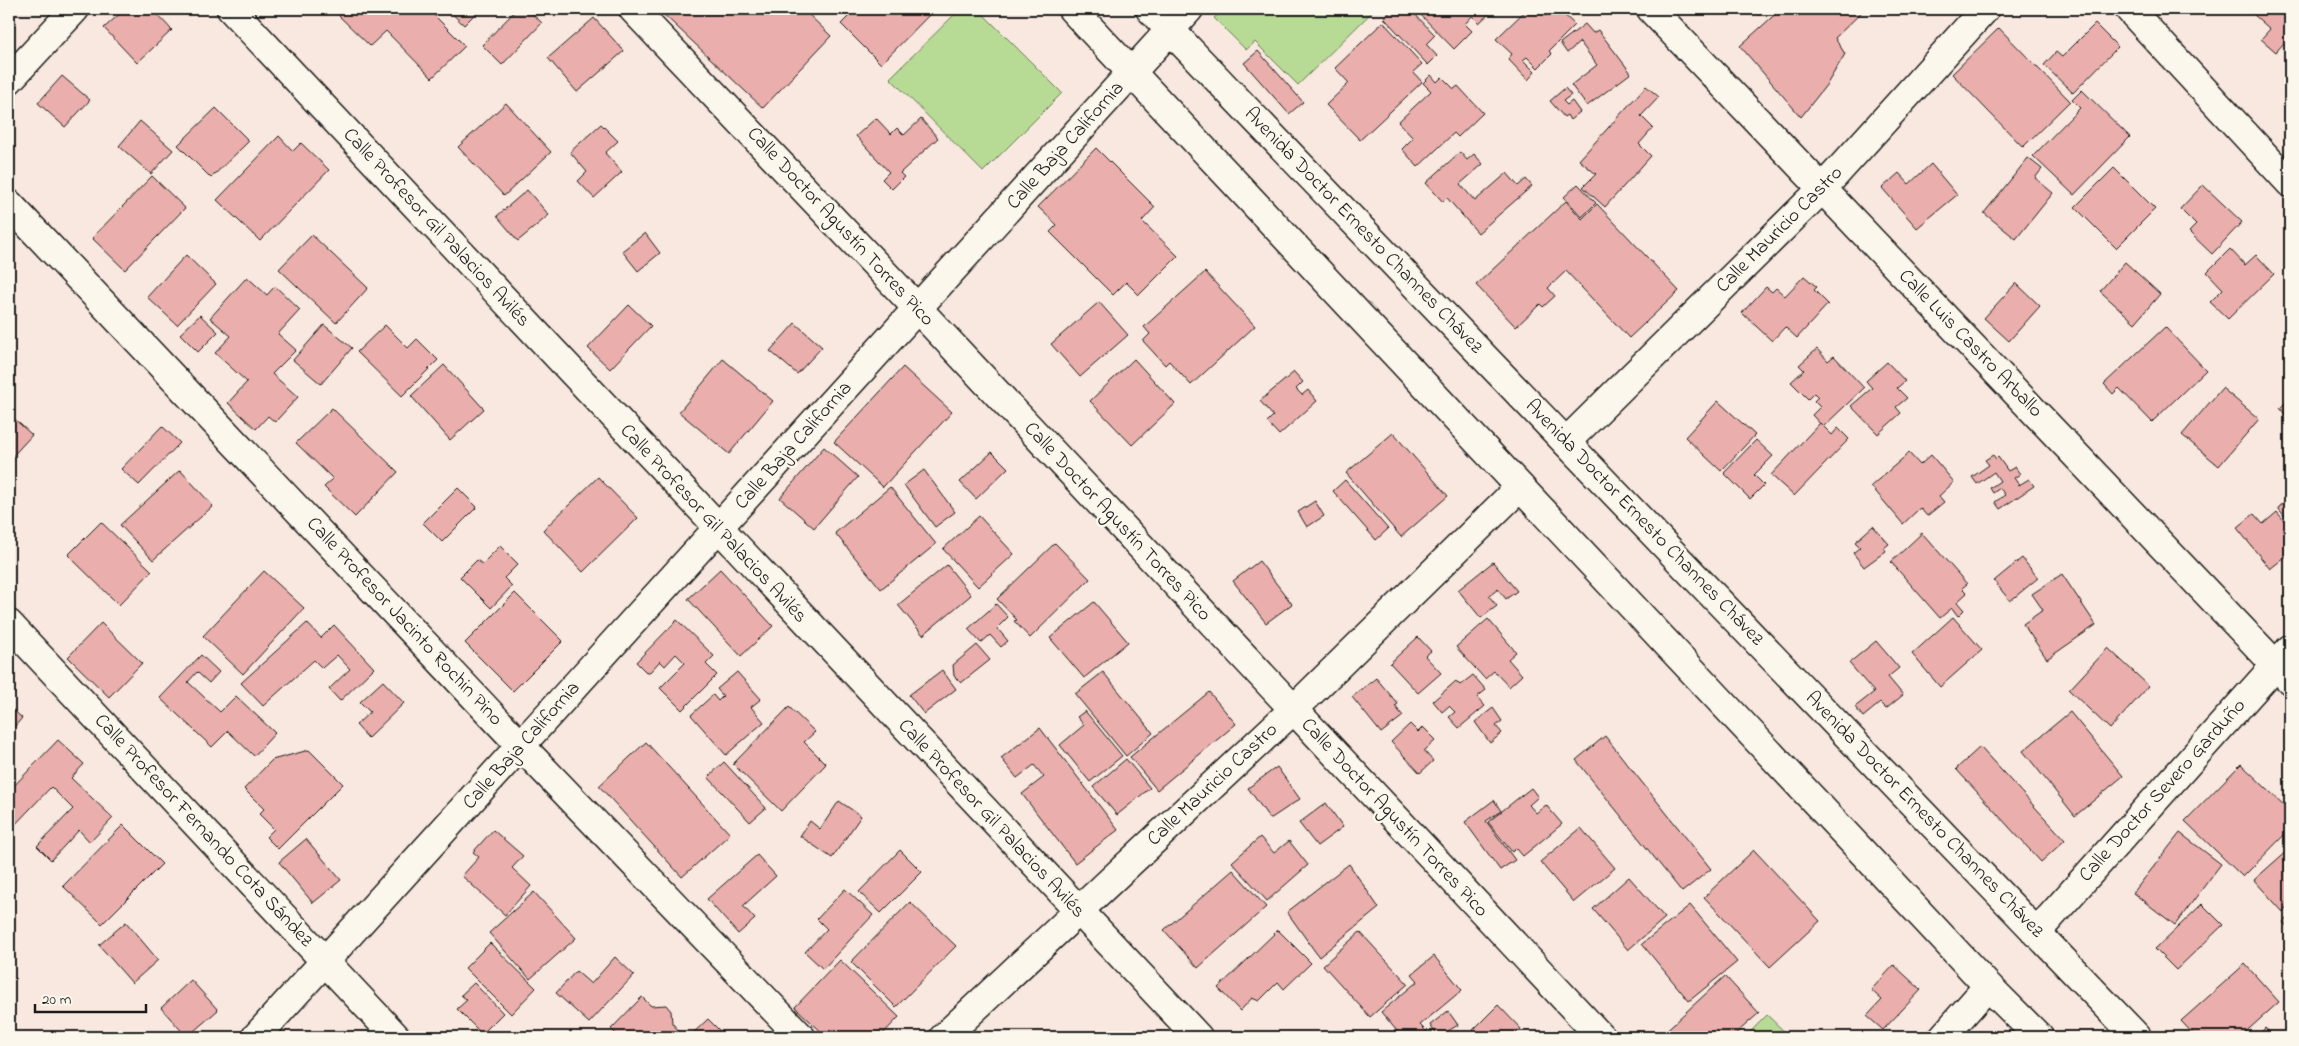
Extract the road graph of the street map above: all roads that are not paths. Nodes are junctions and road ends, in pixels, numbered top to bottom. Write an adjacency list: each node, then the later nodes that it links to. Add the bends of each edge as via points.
1 (75, 9): 12 (street)
2 (231, 9): 19 (street, Calle Profesor Gil Palacios Avilés)
3 (633, 9): 16 (street, Calle Doctor Agustín Torres Pico)
4 (1072, 9): 11 (street)
5 (1150, 9): 10 (street, Avenida Doctor Ernesto Channes Chávez)
6 (1189, 9): 10 (street, Calle Baja California)
7 (1651, 9): 14 (street, Calle Luis Castro Arballo)
8 (1985, 9): 14 (street, Calle Mauricio Castro)
9 (2129, 9): 13 (street)
10 (1170, 30): 11 (street, Calle Baja California); 17 (street, Avenida Doctor Ernesto Channes Chávez)
11 (1132, 72): 16 (street, Calle Baja California); 18 (street)
12 (9, 80)
13 (2290, 183)
14 (1822, 189): 17 (street, Calle Mauricio Castro); 21 (street, Calle Luis Castro Arballo)
15 (9, 204): 23 (street, Calle Profesor Jacinto Rochin Pino)
16 (918, 309): 19 (street, Calle Baja California); 22 (street, Calle Doctor Agustín Torres Pico)
17 (1566, 442): 25 (street, Avenida Doctor Ernesto Channes Chávez)
18 (1520, 486): 22 (street, Calle Mauricio Castro); 27 (street)
19 (718, 530): 23 (street, Calle Baja California); 24 (street, Calle Profesor Gil Palacios Avilés)
20 (9, 624): 26 (street, Calle Profesor Fernando Cota Sández)
21 (2285, 665): 25 (street, Calle Doctor Severo Garduño)
22 (1293, 710): 24 (street, Calle Mauricio Castro); 33 (street, Calle Doctor Agustín Torres Pico)
23 (521, 746): 26 (street, Calle Baja California); 30 (street, Calle Profesor Jacinto Rochin Pino)
24 (1079, 911): 31 (street, Calle Mauricio Castro); 32 (street, Calle Profesor Gil Palacios Avilés)
25 (2036, 933): 36 (street, Avenida Doctor Ernesto Channes Chávez)
26 (325, 961): 28 (street, Calle Baja California); 29 (street, Calle Profesor Fernando Cota Sández)
27 (1988, 986): 34 (street); 35 (street)
28 (256, 1037)
29 (396, 1037)
30 (801, 1037)
31 (944, 1037)
32 (1198, 1037)
33 (1601, 1037)
34 (1943, 1037)
35 (2038, 1037)
36 (2138, 1037)

